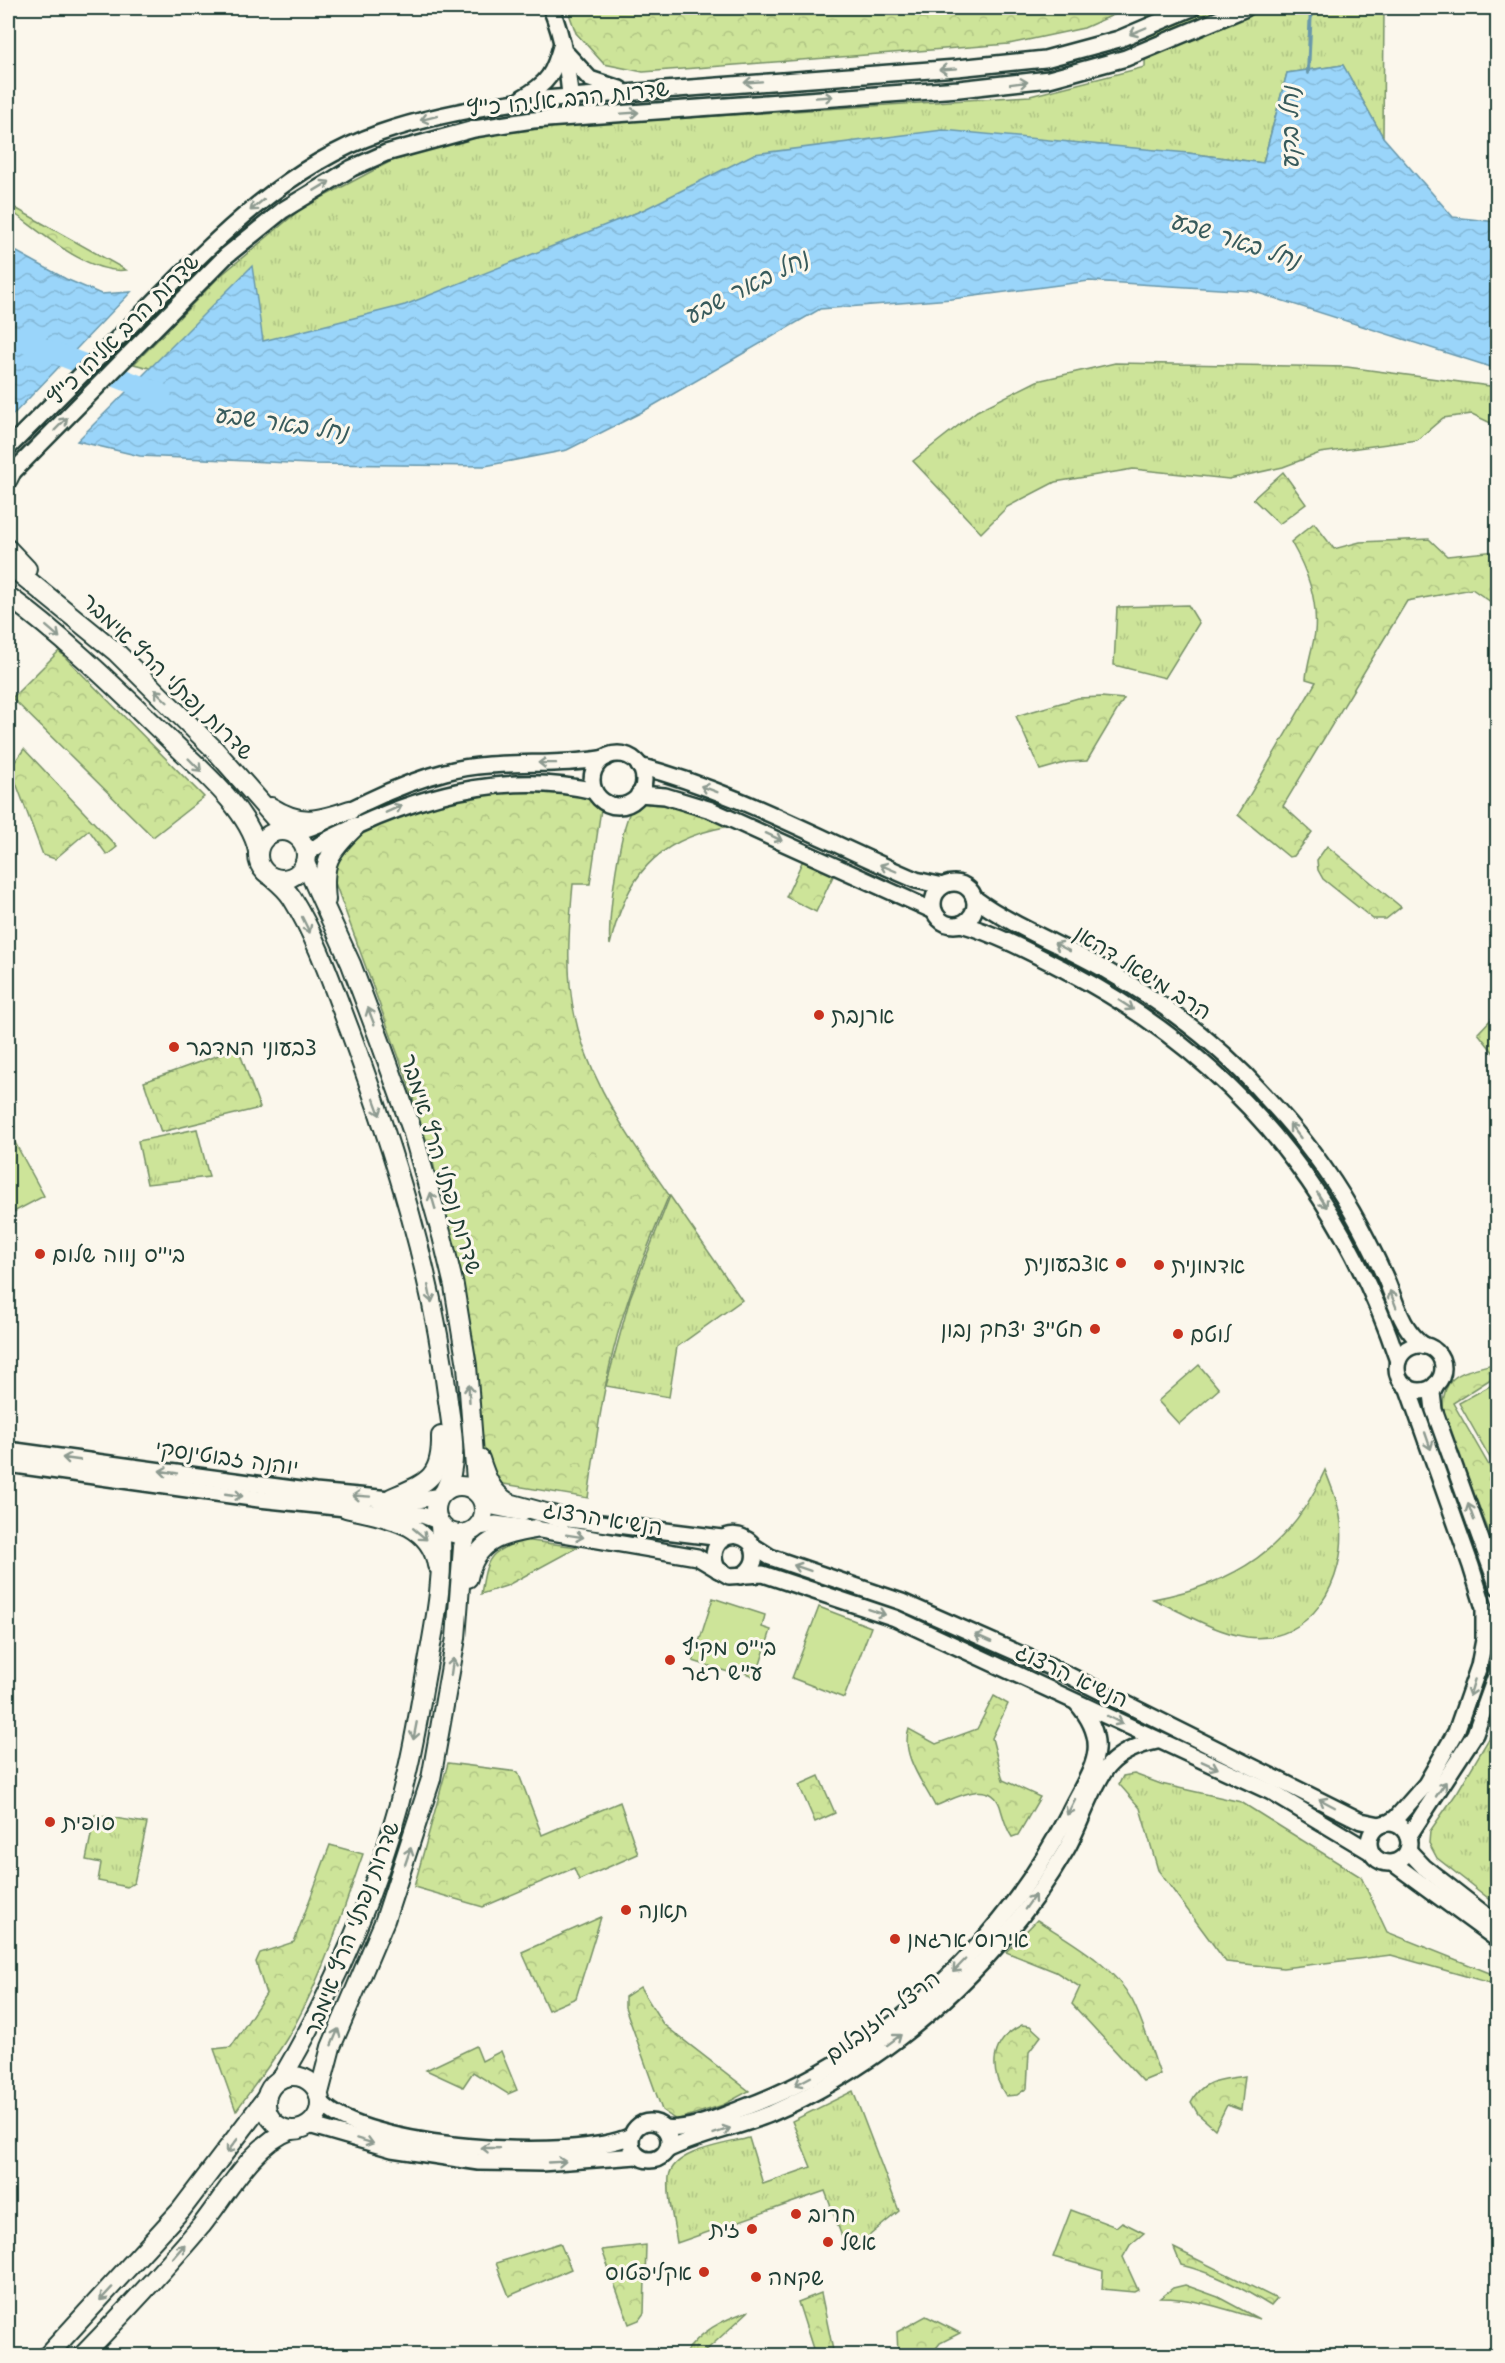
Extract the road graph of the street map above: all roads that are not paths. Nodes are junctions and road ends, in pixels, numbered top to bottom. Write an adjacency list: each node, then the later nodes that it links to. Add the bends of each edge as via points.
1 (551, 8): 4 (street)
2 (1192, 8): 5 (street, שדרות הרב אליהו כ"ץ, one-way to 5, via 1119,39 1045,59)
3 (1246, 8): 8 (street, שדרות הרב אליהו כ"ץ, one-way to 3, via 1049,79 1126,58)
4 (564, 46): 5 (street, via 590,79); 6 (street); 7 (street, via 547,81)
5 (632, 92): 6 (street, שדרות הרב אליהו כ"ץ)
6 (570, 97): 7 (street, שדרות הרב אליהו כ"ץ); 8 (street)
7 (516, 102): 9 (street, שדרות הרב אליהו כ"ץ, one-way to 9, via 470,109 378,133 342,149 271,193 214,242)
8 (572, 117): 10 (street, שדרות הרב אליהו כ"ץ, one-way to 8, via 226,256 321,185 360,164 406,147 474,129)
9 (8, 448)
10 (11, 474)
11 (8, 549): 14 (main road)
12 (8, 564): 14 (main road, שדרות נפתלי הרץ אימבר)
13 (8, 596): 22 (main road, שדרות נפתלי הרץ אימבר, one-way to 22, via 99,671 197,767 231,803)
14 (75, 617): 19 (main road, שדרות נפתלי הרץ אימבר, one-way to 14, via 215,750)
15 (605, 758): 16 (street, via 625,756); 17 (street, via 592,776); 20 (street, one-way to 20, via 576,764 478,765 404,784)
16 (639, 766): 18 (street, via 643,783); 25 (street, one-way to 16, via 916,880 721,794)
17 (594, 792): 18 (street, via 613,806 630,803); 20 (street, one-way to 17, via 468,790 543,783)
18 (639, 794): 28 (street, one-way to 28, via 665,796 711,810)
19 (259, 800): 20 (main road, via 297,820); 21 (main road, שדרות נפתלי הרץ אימבר)
20 (352, 818): 21 (street); 23 (street); 27 (main road, via 323,872)
21 (289, 832): 22 (main road, via 271,833); 23 (main road, via 302,842)
22 (258, 851): 24 (main road, via 261,867)
23 (305, 859): 24 (main road, via 301,870 288,878); 27 (main road, שדרות נפתלי הרץ אימבר)
24 (273, 878): 30 (main road, שדרות נפתלי הרץ אימבר, one-way to 30, via 292,898 304,922 356,1049 398,1172)
25 (943, 886): 26 (street, via 962,884); 28 (street, via 933,898)
26 (974, 898): 29 (street, via 973,914); 31 (street, הרב מישאל דהאן, one-way to 26, via 1414,1339 1403,1322 1371,1248 1324,1169 1256,1086 1196,1030 1159,1004 1110,972)
27 (327, 911): 35 (main road, שדרות נפתלי הרץ אימבר, one-way to 27, via 467,1366 454,1286 436,1215 412,1130 351,964)
28 (934, 911): 29 (street, via 946,924)
29 (961, 924): 32 (street, הרב מישאל דהאן, one-way to 32, via 1040,957 1100,988 1184,1045 1251,1107 1335,1220 1381,1314)
30 (436, 1326): 38 (main road, שדרות נפתלי הרץ אימבר, via 451,1425 453,1476); 40 (main road, via 440,1459 425,1483)
31 (1425, 1346): 32 (street, via 1409,1348); 33 (street, via 1436,1352 1442,1362)
32 (1398, 1361): 34 (street, via 1398,1374)
33 (1436, 1384): 34 (street, via 1422,1391); 50 (street, one-way to 33, via 1434,1410 1432,1393)
34 (1407, 1386): 56 (street, one-way to 56, via 1472,1566 1484,1608 1484,1640 1456,1732 1426,1784 1396,1818)
35 (471, 1429): 39 (main road, שדרות נפתלי הרץ אימבר); 42 (main road, via 486,1479 501,1498)
36 (8, 1450): 40 (street, יוהנה זבוטינסקי, one-way to 36, via 305,1491)
37 (8, 1464): 41 (street, יוהנה זבוטינסקי, one-way to 41)
38 (442, 1493): 39 (main road, via 461,1486); 40 (street, יוהנה זבוטינסקי, via 412,1501); 43 (main road, via 435,1508)
39 (479, 1496): 42 (street, הנשיא הרצוג, via 504,1511); 45 (main road, via 484,1511)
40 (391, 1498)
41 (346, 1509): 43 (street, יוהנה זבוטינסקי, via 408,1513); 51 (main road, one-way to 51, via 404,1523 421,1534 433,1551)
42 (564, 1518): 46 (street, הנשיא הרצוג)
43 (439, 1523): 45 (main road, via 453,1533); 51 (main road, שדרות נפתלי הרץ אימבר, via 443,1552)
44 (535, 1529): 45 (street, הנשיא הרצוג, via 495,1524); 48 (street, הנשיא הרצוג, one-way to 48, via 697,1557); 52 (main road, via 503,1534 474,1557)
45 (472, 1531): 52 (main road, שדרות נפתלי הרץ אימבר, via 463,1547)
46 (722, 1538): 47 (street, via 738,1535); 48 (street, via 713,1557)
47 (753, 1546): 49 (street, via 754,1563); 56 (street, הנשיא הרצוג, one-way to 47, via 1361,1821 1058,1671 902,1602 770,1557)
48 (718, 1570): 49 (street, via 729,1576)
49 (741, 1576): 54 (street, הנשיא הרצוג, one-way to 54, via 763,1574 895,1618)
50 (1497, 1587)
51 (441, 1591): 62 (main road, שדרות נפתלי הרץ אימבר, one-way to 62, via 407,1773 386,1843 332,1981)
52 (457, 1627): 64 (main road, שדרות נפתלי הרץ אימבר, one-way to 52, via 331,2047 385,1920 425,1799)
53 (1497, 1670): 57 (street, one-way to 53, via 1475,1734)
54 (1073, 1699): 55 (street, הנשיא הרצוג, one-way to 55); 66 (street, הרצל רוזנבלום, one-way to 66, via 1094,1727 1098,1755 1054,1842 972,1953 915,2006 828,2067 763,2101 701,2123)
55 (1157, 1741): 58 (street, הנשיא הרצוג, one-way to 58, via 1271,1792); 68 (street, הרצל רוזנבלום, one-way to 55, via 794,2102 860,2065 925,2018 982,1962 1027,1906 1066,1850 1108,1766 1130,1749)
56 (1384, 1824): 57 (street, via 1401,1826); 58 (street, via 1369,1839)
57 (1408, 1844): 59 (street, via 1400,1860); 60 (street, via 1424,1868)
58 (1371, 1852): 59 (street, via 1378,1860)
59 (1393, 1863): 61 (street)
60 (1497, 1925)
61 (1497, 1940)
62 (282, 2078): 63 (main road, via 271,2086); 64 (main road, via 304,2077 314,2085)
63 (266, 2098): 65 (main road, via 272,2120 283,2128); 70 (main road, one-way to 70, via 181,2210)
64 (320, 2098): 65 (main road, via 317,2115); 67 (street, one-way to 64, via 576,2147 480,2148 368,2128 338,2117)
65 (300, 2128): 69 (street, one-way to 69, via 392,2149 479,2162 541,2163); 71 (main road, one-way to 65, via 200,2226 260,2150 270,2140)
66 (664, 2128): 67 (street, via 656,2122 644,2122); 68 (street, via 669,2139)
67 (631, 2136): 69 (street, via 631,2147)
68 (667, 2150): 69 (street, via 655,2160)
69 (637, 2156)
70 (50, 2351)
71 (82, 2355)

